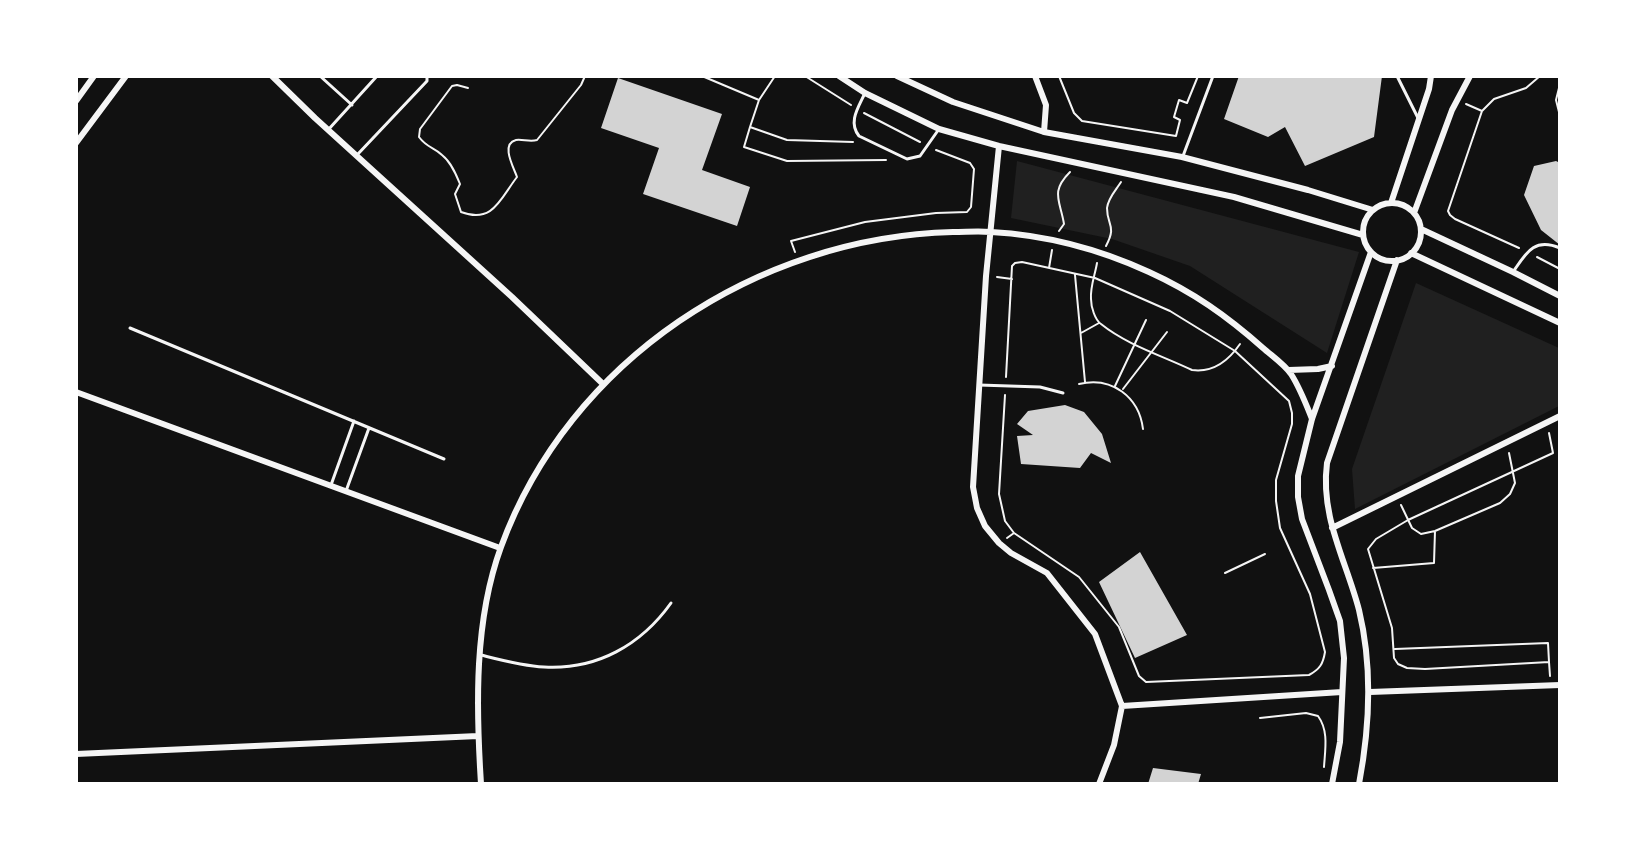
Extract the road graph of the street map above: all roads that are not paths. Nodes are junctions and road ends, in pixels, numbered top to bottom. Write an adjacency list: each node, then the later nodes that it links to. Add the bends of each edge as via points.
1 (94, 76): 15 (street)
2 (126, 76): 21 (street)
3 (272, 76): 19 (street)
4 (320, 76): 16 (lane)
5 (377, 76): 16 (lane)
6 (427, 76): 23 (lane, via 427,81)
7 (839, 76): 14 (street)
8 (897, 76): 20 (street, via 953,102)
9 (1035, 76): 20 (street, via 1046,105)
10 (1213, 76): 24 (lane)
11 (1397, 76): 17 (lane)
12 (1431, 76): 17 (street)
13 (1470, 76): 27 (street)
14 (865, 93): 18 (street); 18 (lane, via 853,123 859,136 907,159 920,156)
15 (76, 101)
16 (352, 105): 19 (lane)
17 (1419, 120): 25 (street)
18 (939, 129): 22 (street)
19 (328, 130): 23 (street)
20 (1044, 132): 24 (street)
21 (76, 143)
22 (999, 146): 29 (street); 30 (street, via 1234,197)
23 (356, 156): 41 (street)
24 (1182, 158): 26 (street)
25 (1391, 203): 26 (street); 27 (street)
26 (1373, 210): 30 (street)
27 (1414, 213): 28 (street)
28 (1421, 229): 33 (street); 35 (street)
29 (990, 231): 40 (street, via 1054,240 1099,252 1175,284 1229,318); 41 (street, via 919,233 848,245 797,261 716,297 656,337); 42 (street)
30 (1363, 235): 32 (street)
31 (1560, 248): 35 (lane, via 1542,244 1527,252)
32 (1371, 252): 34 (street, via 1378,258); 39 (street)
33 (1411, 254): 34 (street); 37 (street)
34 (1397, 260): 52 (street, via 1327,464 1325,496)
35 (1513, 272): 36 (street)
36 (1560, 296)
37 (1560, 323)
38 (130, 328): 47 (lane)
39 (1332, 366): 40 (street); 46 (street)
40 (1289, 370): 46 (street)
41 (603, 384): 53 (street, via 561,434 526,489)
42 (979, 384): 44 (lane, via 1040,387); 59 (street, via 973,488 977,508 999,543 1047,573 1095,634)
43 (76, 392): 50 (street)
44 (1063, 393)
45 (1560, 416): 52 (street)
46 (1312, 419): 57 (street, via 1298,476 1298,497 1302,519 1340,621)
47 (354, 421): 48 (lane); 50 (lane)
48 (369, 428): 49 (lane); 51 (lane)
49 (444, 459)
50 (331, 486): 51 (street)
51 (346, 492): 53 (street)
52 (1332, 528): 58 (street, via 1359,610)
53 (500, 548): 55 (street, via 485,609)
54 (671, 603): 55 (lane, via 637,640 592,662 542,668)
55 (481, 655): 60 (street)
56 (1560, 686): 58 (street)
57 (1342, 692): 59 (street); 64 (street, via 1340,742)
58 (1370, 692): 65 (street)
59 (1122, 706): 63 (street, via 1114,745)
60 (478, 736): 61 (street); 62 (street)
61 (76, 754)
62 (481, 783)
63 (1099, 783)
64 (1332, 783)
65 (1359, 783)

